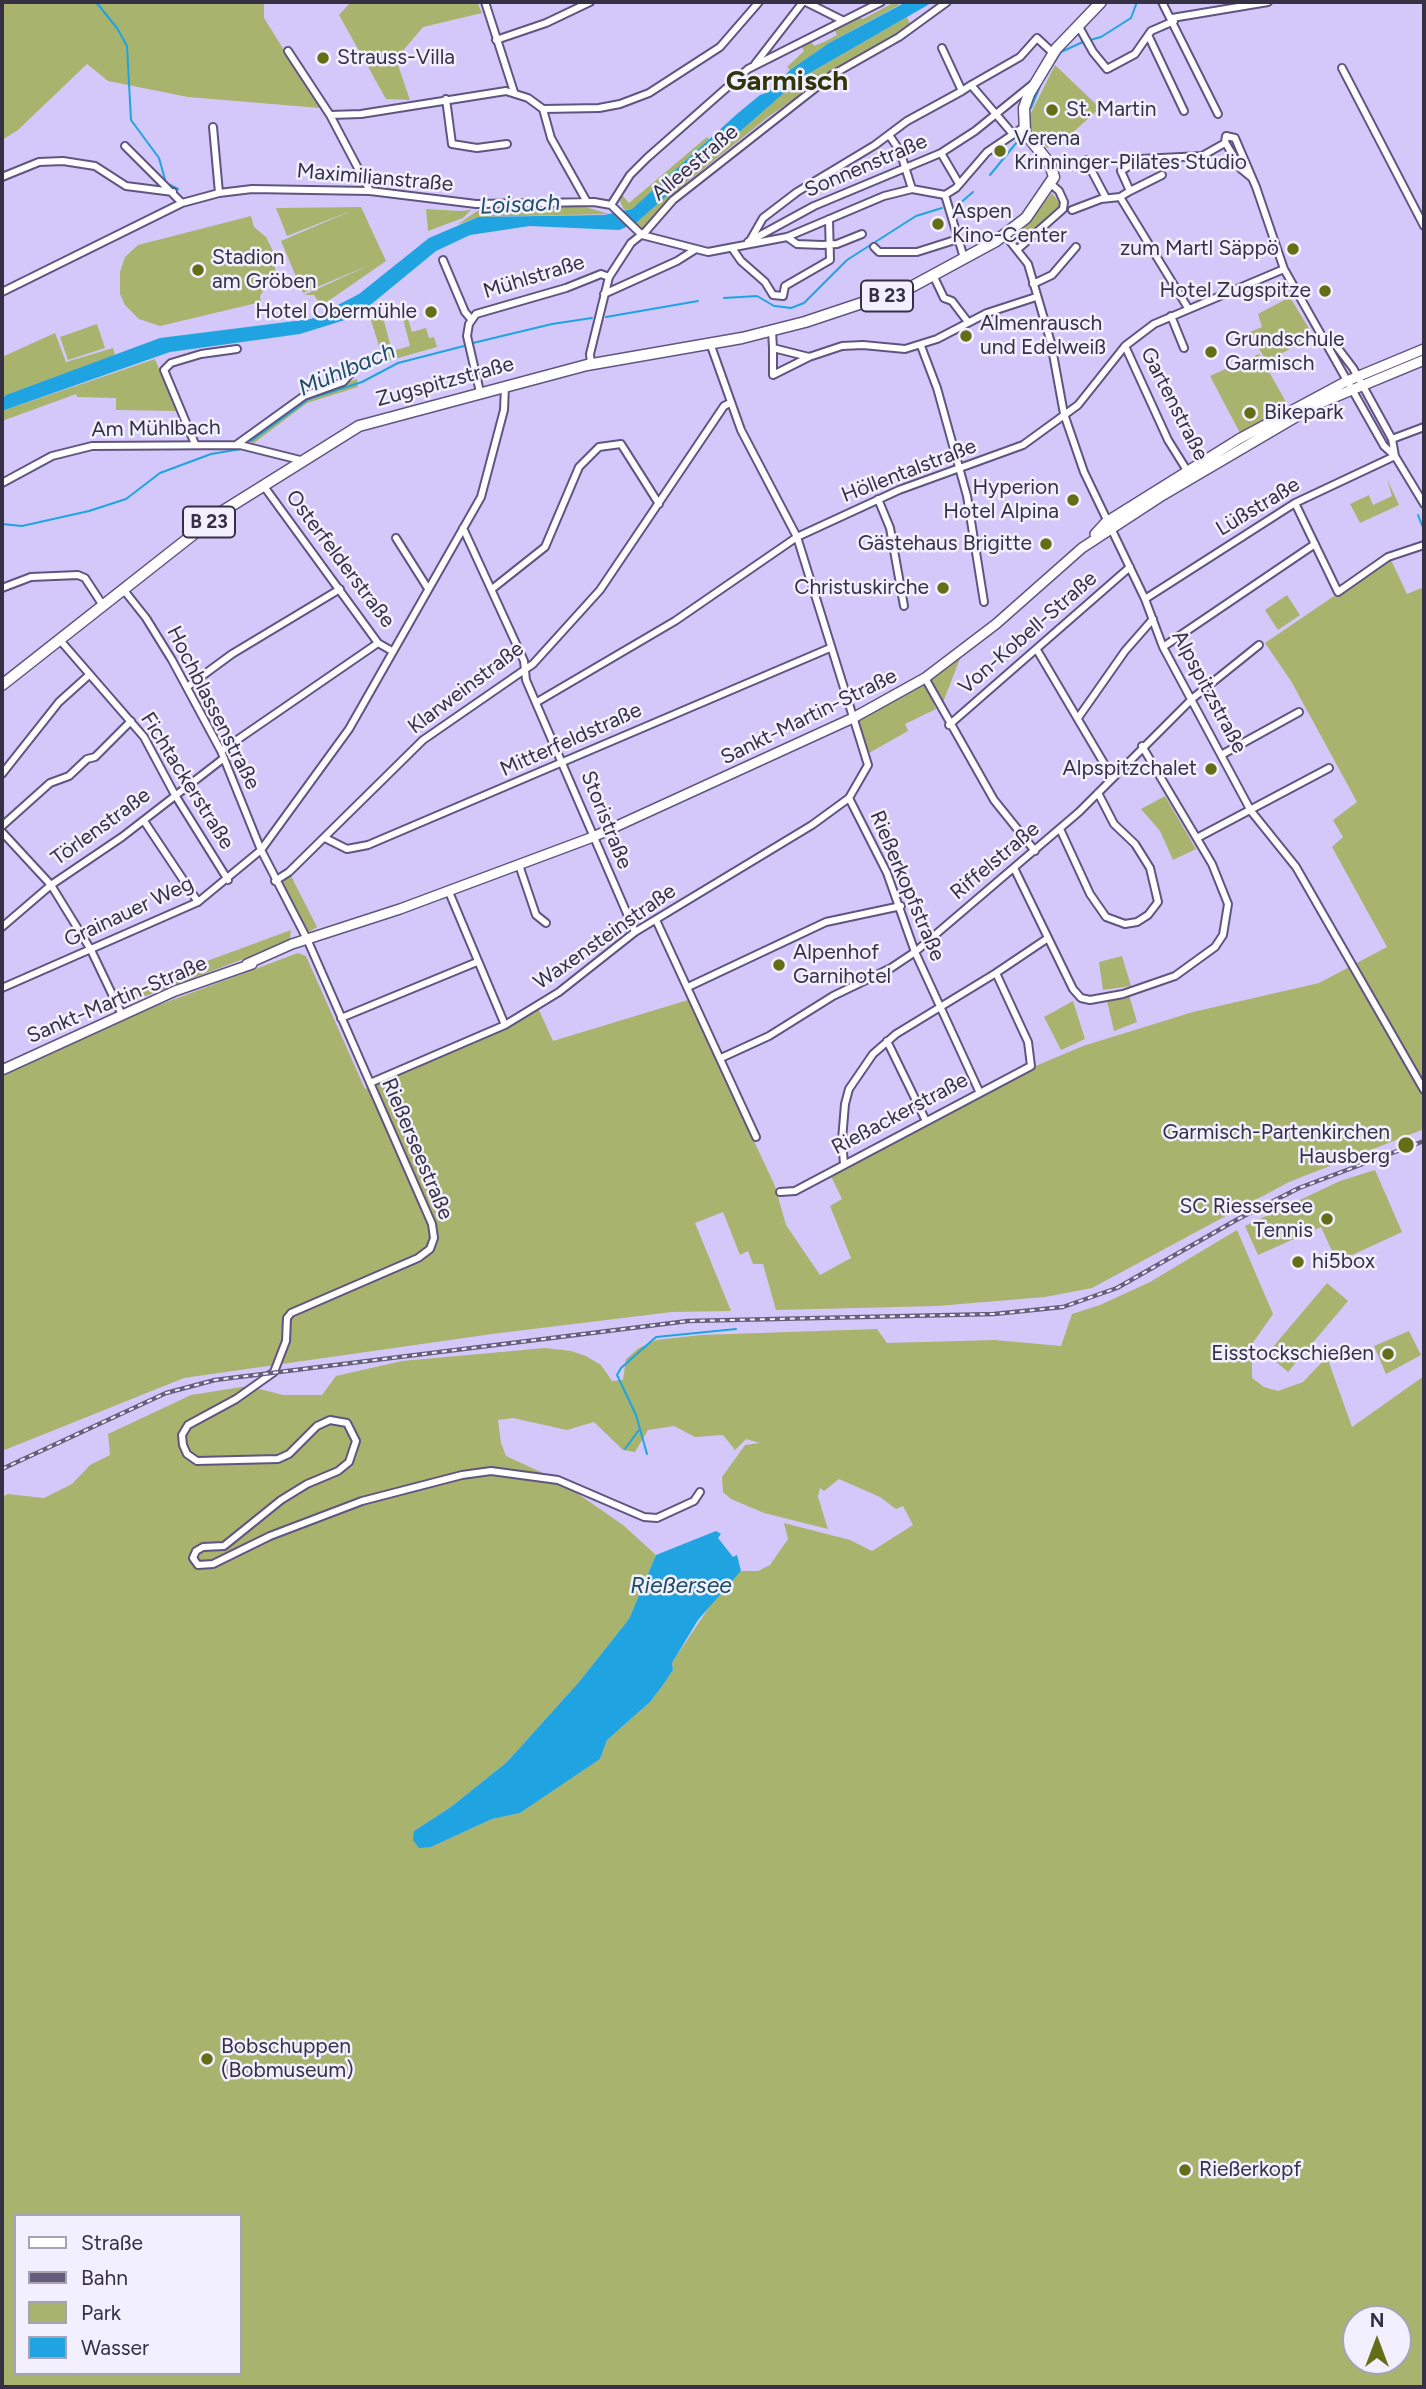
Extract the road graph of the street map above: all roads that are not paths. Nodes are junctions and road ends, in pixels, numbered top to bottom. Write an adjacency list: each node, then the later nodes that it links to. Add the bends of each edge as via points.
1 (485, 2): 14 (street)
2 (590, 2): 14 (street)
3 (759, 2): 25 (street, via 720,47 649,93 598,108)
4 (804, 2): 11 (street); 18 (street)
5 (881, 2): 11 (street)
6 (947, 2): 58 (street, Alleestraße, via 892,42 832,75 673,200)
7 (1101, 2): 12 (main road)
8 (1163, 2): 10 (street)
9 (1268, 2): 10 (street)
10 (1173, 19): 13 (street, via 1151,31); 28 (street)
11 (842, 20): 18 (street)
12 (1077, 24): 13 (street, via 1107,69 1135,54); 17 (main road)
13 (1149, 37): 26 (street)
14 (496, 40): 23 (street)
15 (942, 48): 22 (street)
16 (288, 51): 29 (street)
17 (1053, 53): 20 (main road); 21 (street, via 1037,38 1020,57)
18 (754, 65): 53 (street, via 647,158)
19 (1342, 68): 56 (street)
20 (1034, 83): 27 (street, Sonnenstraße); 33 (main road, via 1024,108)
21 (971, 85): 22 (street); 27 (street)
22 (962, 90): 32 (street)
23 (514, 92): 24 (street); 25 (street)
24 (446, 99): 29 (street); 34 (street, via 453,144 477,148)
25 (543, 109): 51 (street, via 551,138)
26 (1184, 111)
27 (995, 114): 31 (street); 36 (street, Sonnenstraße)
28 (1218, 114)
29 (330, 115): 44 (street)
30 (213, 127): 47 (street)
31 (1012, 133): 33 (street); 41 (street)
32 (889, 135): 38 (street); 62 (street, via 797,192 763,218)
33 (1028, 136): 42 (main road, via 1053,170)
34 (507, 144)
35 (125, 146): 46 (street)
36 (941, 153): 38 (street, Sonnenstraße); 41 (street)
37 (1086, 160): 50 (street)
38 (907, 169): 43 (street); 62 (street, Sonnenstraße, via 814,206)
39 (1162, 175): 45 (street)
40 (2, 177): 46 (street, via 39,162 62,161 95,166 126,186)
41 (958, 182): 48 (street)
42 (1051, 184): 59 (main road, B 23, via 1026,218); 67 (street, via 1059,191 1063,208)
43 (912, 189): 48 (street); 55 (street)
44 (370, 191): 47 (street, Maximilianstraße, via 274,188); 51 (street, Maximilianstraße, via 476,204)
45 (1130, 191): 49 (street); 71 (street, via 1122,169 1143,158 1208,155 1225,143 1228,135 1235,138)
46 (173, 192): 52 (street)
47 (219, 193): 52 (street, Maximilianstraße)
48 (944, 195): 61 (street)
49 (1120, 197): 50 (street); 78 (street)
50 (1107, 198): 54 (street)
51 (587, 202): 53 (street, Maximilianstraße)
52 (182, 203): 75 (street, Maximilianstraße)
53 (611, 205): 58 (street)
54 (1072, 210)
55 (829, 219): 60 (street); 63 (street)
56 (1424, 226)
57 (862, 234): 63 (street)
58 (642, 235): 68 (street); 73 (street, Alleestraße, via 631,243)
59 (1005, 235): 67 (street); 69 (main road, B 23)
60 (787, 237): 62 (street); 63 (street, via 797,244)
61 (958, 239): 64 (street, via 917,252 879,252); 69 (street)
62 (747, 243): 66 (street)
63 (830, 245): 66 (street, via 828,262 785,286 783,296 776,298)
64 (874, 247)
65 (1076, 247): 74 (street, via 1052,275)
66 (732, 248): 68 (street)
67 (1019, 248): 74 (street, Alpspitzstraße)
68 (695, 249): 76 (street, Mühlstraße)
69 (964, 258): 72 (main road, Zugspitzstraße / B 23)
70 (443, 260): 80 (street, Mühlstraße)
71 (1284, 269): 78 (street, Höllentalstraße); 83 (street)
72 (933, 275): 81 (street, via 944,298 952,301); 82 (main road, Zugspitzstraße / B 23, via 880,299)
73 (609, 277): 76 (street, Alleestraße); 80 (street, Mühlstraße, via 601,274 490,307)
74 (1032, 281): 77 (street, Alpspitzstraße)
75 (2, 292)
76 (604, 294): 93 (street, Alleestraße)
77 (1036, 298): 81 (street); 101 (street, Alpspitzstraße, via 1051,343)
78 (1188, 308): 79 (street, Höllentalstraße)
79 (1171, 316): 86 (street, Höllentalstraße); 88 (street)
80 (471, 319): 99 (street, Mühlstraße, via 468,344)
81 (968, 323): 85 (street)
82 (772, 331): 84 (main road, Zugspitzstraße / B 23); 87 (street)
83 (1326, 339): 95 (street, via 1334,343); 97 (street)
84 (710, 344): 93 (main road, Zugspitzstraße / B 23); 100 (street, Rießerkopfstraße)
85 (921, 346): 91 (street, via 842,346); 108 (street)
86 (1125, 346): 101 (street, Höllentalstraße, via 1093,390); 109 (street, Gartenstraße, via 1168,440)
87 (773, 348): 91 (street); 91 (street, via 773,375)
88 (1184, 348)
89 (237, 349): 104 (street, via 201,354 171,363 164,370)
90 (1424, 349): 95 (main road, Sankt-Martin-Straße)
91 (809, 357)
92 (1424, 360): 98 (main road, Sankt-Martin-Straße)
93 (590, 364): 96 (main road, Zugspitzstraße / B 23)
94 (351, 373): 105 (street, Am Mühlbach, via 343,382 304,396)
95 (1357, 377): 97 (main road, Sankt-Martin-Straße); 98 (street)
96 (505, 386): 99 (main road, Zugspitzstraße / B 23); 117 (street, via 492,465)
97 (1350, 386): 98 (main road, Sankt-Martin-Straße); 106 (street, via 1384,446); 109 (main road, Sankt-Martin-Straße)
98 (1362, 386): 103 (street)
99 (480, 392): 107 (main road, Zugspitzstraße / B 23, via 372,421)
100 (730, 403): 115 (street, Klarweinstraße); 118 (street, Rießerkopfstraße)
101 (1064, 414): 108 (street, Höllentalstraße, via 1023,445); 116 (street, Alpspitzstraße)
102 (1424, 427): 103 (street)
103 (1392, 439): 106 (street)
104 (195, 443): 105 (street, Am Mühlbach); 110 (street, Am Mühlbach, via 70,449)
105 (238, 445): 107 (street, Am Mühlbach)
106 (1395, 456): 113 (street); 114 (street, Lüßstraße)
107 (300, 460): 111 (main road, Zugspitzstraße / B 23)
108 (960, 468): 112 (street, Höllentalstraße); 129 (street)
109 (1189, 474): 116 (main road, Sankt-Martin-Straße)
110 (2, 483)
111 (263, 485): 125 (main road, Zugspitzstraße / B 23); 126 (street, Osterfelderstraße)
112 (878, 499): 118 (street, Höllentalstraße); 131 (street, via 890,528)
113 (1424, 501)
114 (1294, 503): 120 (street); 128 (street, Lüßstraße)
115 (659, 504): 127 (street, via 621,444 599,447 579,467 545,547); 140 (street, Klarweinstraße, via 600,590)
116 (1108, 525): 122 (street, Alpspitzstraße); 142 (main road, Sankt-Martin-Straße, via 996,624)
117 (463, 528): 124 (street); 127 (street, Storistraße)
118 (797, 537): 137 (street, Rießerkopfstraße); 146 (street, Höllentalstraße, via 675,621)
119 (396, 538): 124 (street)
120 (1315, 544): 121 (street, via 1338,592 1388,557); 136 (street)
121 (1424, 545)
122 (1130, 567): 128 (street, Alpspitzstraße); 138 (street, Von-Kobell-Straße)
123 (2, 587): 130 (street, via 31,577 78,575)
124 (427, 587): 139 (street)
125 (122, 588): 130 (main road, Zugspitzstraße / B 23); 144 (street, Hochblassenstraße, via 146,618)
126 (340, 589): 134 (street, Osterfelderstraße); 144 (street, via 232,654)
127 (492, 589): 140 (street, Storistraße)
128 (1145, 599): 132 (street, Alpspitzstraße)
129 (984, 602)
130 (102, 604): 133 (main road, Zugspitzstraße / B 23)
131 (904, 606)
132 (1153, 620): 136 (street, Alpspitzstraße); 149 (street)
133 (59, 639): 141 (street, Fichtackerstraße); 143 (main road, Zugspitzstraße / B 23)
134 (378, 643): 139 (street, Osterfelderstraße); 153 (street)
135 (1259, 645): 145 (street, Riffelstraße)
136 (1163, 647): 145 (street, Alpspitzstraße)
137 (830, 648): 148 (street, Rießerkopfstraße); 156 (street, Mitterfeldstraße)
138 (1037, 650): 149 (street); 151 (street, Von-Kobell-Straße)
139 (391, 651): 173 (street, via 349,729)
140 (525, 670): 146 (street, Storistraße); 169 (street, Klarweinstraße, via 423,740)
141 (89, 675): 150 (street, Fichtackerstraße); 158 (street, via 59,702)
142 (925, 678): 148 (main road, Sankt-Martin-Straße); 151 (street)
143 (2, 685)
144 (187, 687): 153 (street, Hochblassenstraße)
145 (1193, 698): 152 (street, Riffelstraße); 154 (street, Alpspitzstraße)
146 (537, 702): 156 (street, Storistraße)
147 (1299, 712): 154 (street)
148 (853, 718): 162 (street, Rießerkopfstraße, via 868,765); 168 (main road, Sankt-Martin-Straße)
149 (1078, 718): 159 (street)
150 (131, 721): 161 (street, Fichtackerstraße, via 155,754); 165 (street, via 95,757 50,783)
151 (950, 724): 174 (street, via 999,808)
152 (1142, 746): 159 (street, Riffelstraße); 170 (street)
153 (221, 751): 155 (street, Hochblassenstraße)
154 (1223, 754): 163 (street, Alpspitzstraße)
155 (224, 758): 161 (street, Törlenstraße); 173 (street, Hochblassenstraße)
156 (564, 762): 168 (street, Storistraße); 169 (street, Mitterfeldstraße, via 368,845 347,849)
157 (1329, 768): 163 (street)
158 (2, 774)
159 (1112, 777): 160 (street, Riffelstraße)
160 (1098, 793): 166 (street, Riffelstraße); 166 (street, via 1114,824 1135,844 1150,868 1158,901 1148,915 1125,924 1106,917 1090,894)
161 (175, 795): 164 (street, Törlenstraße); 177 (street, Fichtackerstraße)
162 (849, 798): 182 (street, Rießerkopfstraße); 183 (street, Waxensteinstraße)
163 (1251, 811): 170 (street); 203 (street, Alpspitzstraße, via 1296,867)
164 (144, 821): 179 (street, Törlenstraße); 181 (street)
165 (2, 826)
166 (1060, 829): 174 (street, Riffelstraße)
167 (2, 832): 171 (street)
168 (593, 837): 175 (main road, Sankt-Martin-Straße); 186 (street, Storistraße)
169 (325, 838): 178 (street, Klarweinstraße)
170 (1197, 838): 187 (street, via 1228,904 1227,921 1214,947 1188,969 1148,986 1090,1000 1073,989)
171 (9, 839): 172 (street); 179 (street)
172 (2, 844)
173 (261, 850): 177 (street, Grainauer Weg); 178 (street, Rießerseestraße)
174 (1035, 850): 176 (street, Riffelstraße)
175 (520, 865): 180 (main road, Sankt-Martin-Straße); 184 (street, via 536,915)
176 (1014, 868): 187 (street); 190 (street, Riffelstraße)
177 (228, 880): 181 (street, Grainauer Weg)
178 (275, 881): 188 (street, Rießerseestraße)
179 (51, 885): 185 (street, Törlenstraße); 189 (street)
180 (449, 891): 188 (main road, Sankt-Martin-Straße); 191 (street)
181 (198, 902): 189 (street, Grainauer Weg)
182 (901, 906): 190 (street, Rießerkopfstraße); 194 (street, via 826,922)
183 (656, 920): 186 (street, Waxensteinstraße); 194 (street)
184 (546, 923)
185 (2, 927)
186 (635, 932): 198 (street, Waxensteinstraße, via 559,992)
187 (1048, 938): 192 (street)
188 (308, 942): 196 (main road, Sankt-Martin-Straße); 197 (street, Rießerseestraße)
189 (91, 950): 193 (street, Grainauer Weg); 196 (street)
190 (915, 952): 195 (street, Rießerkopfstraße); 200 (street, Riffelstraße, via 769,1036)
191 (477, 962): 197 (street); 198 (street)
192 (996, 974): 195 (street); 204 (street, Rießackerstraße, via 1028,1042 1031,1066)
193 (2, 988)
194 (688, 988): 200 (street)
195 (942, 1007): 199 (street); 204 (street, Rießerkopfstraße)
196 (122, 1014): 201 (main road, Sankt-Martin-Straße)
197 (341, 1018): 202 (street, Rießerseestraße)
198 (505, 1025): 202 (street, Waxensteinstraße)
199 (887, 1041): 205 (street); 207 (street, via 849,1089 842,1121)
200 (721, 1058): 206 (street)
201 (2, 1070)
202 (370, 1083): 209 (street, Rießerseestraße, via 434,1238 430,1249 418,1258 291,1314 274,1372 188,1425 183,1444 197,1461 278,1459 331,1420 347,1423 356,1441 349,1462 281,1500 224,1546 196,1551 193,1558 198,1565 213,1564 270,1536 362,1501 462,1475 505,1471 543,1477 657,1518 694,1501)
203 (1424, 1090)
204 (979, 1091): 205 (street, Rießackerstraße, via 967,1103)
205 (926, 1121): 207 (street, Rießackerstraße)
206 (756, 1138)
207 (844, 1164): 208 (street, Rießackerstraße)
208 (783, 1193)
209 (700, 1492)

